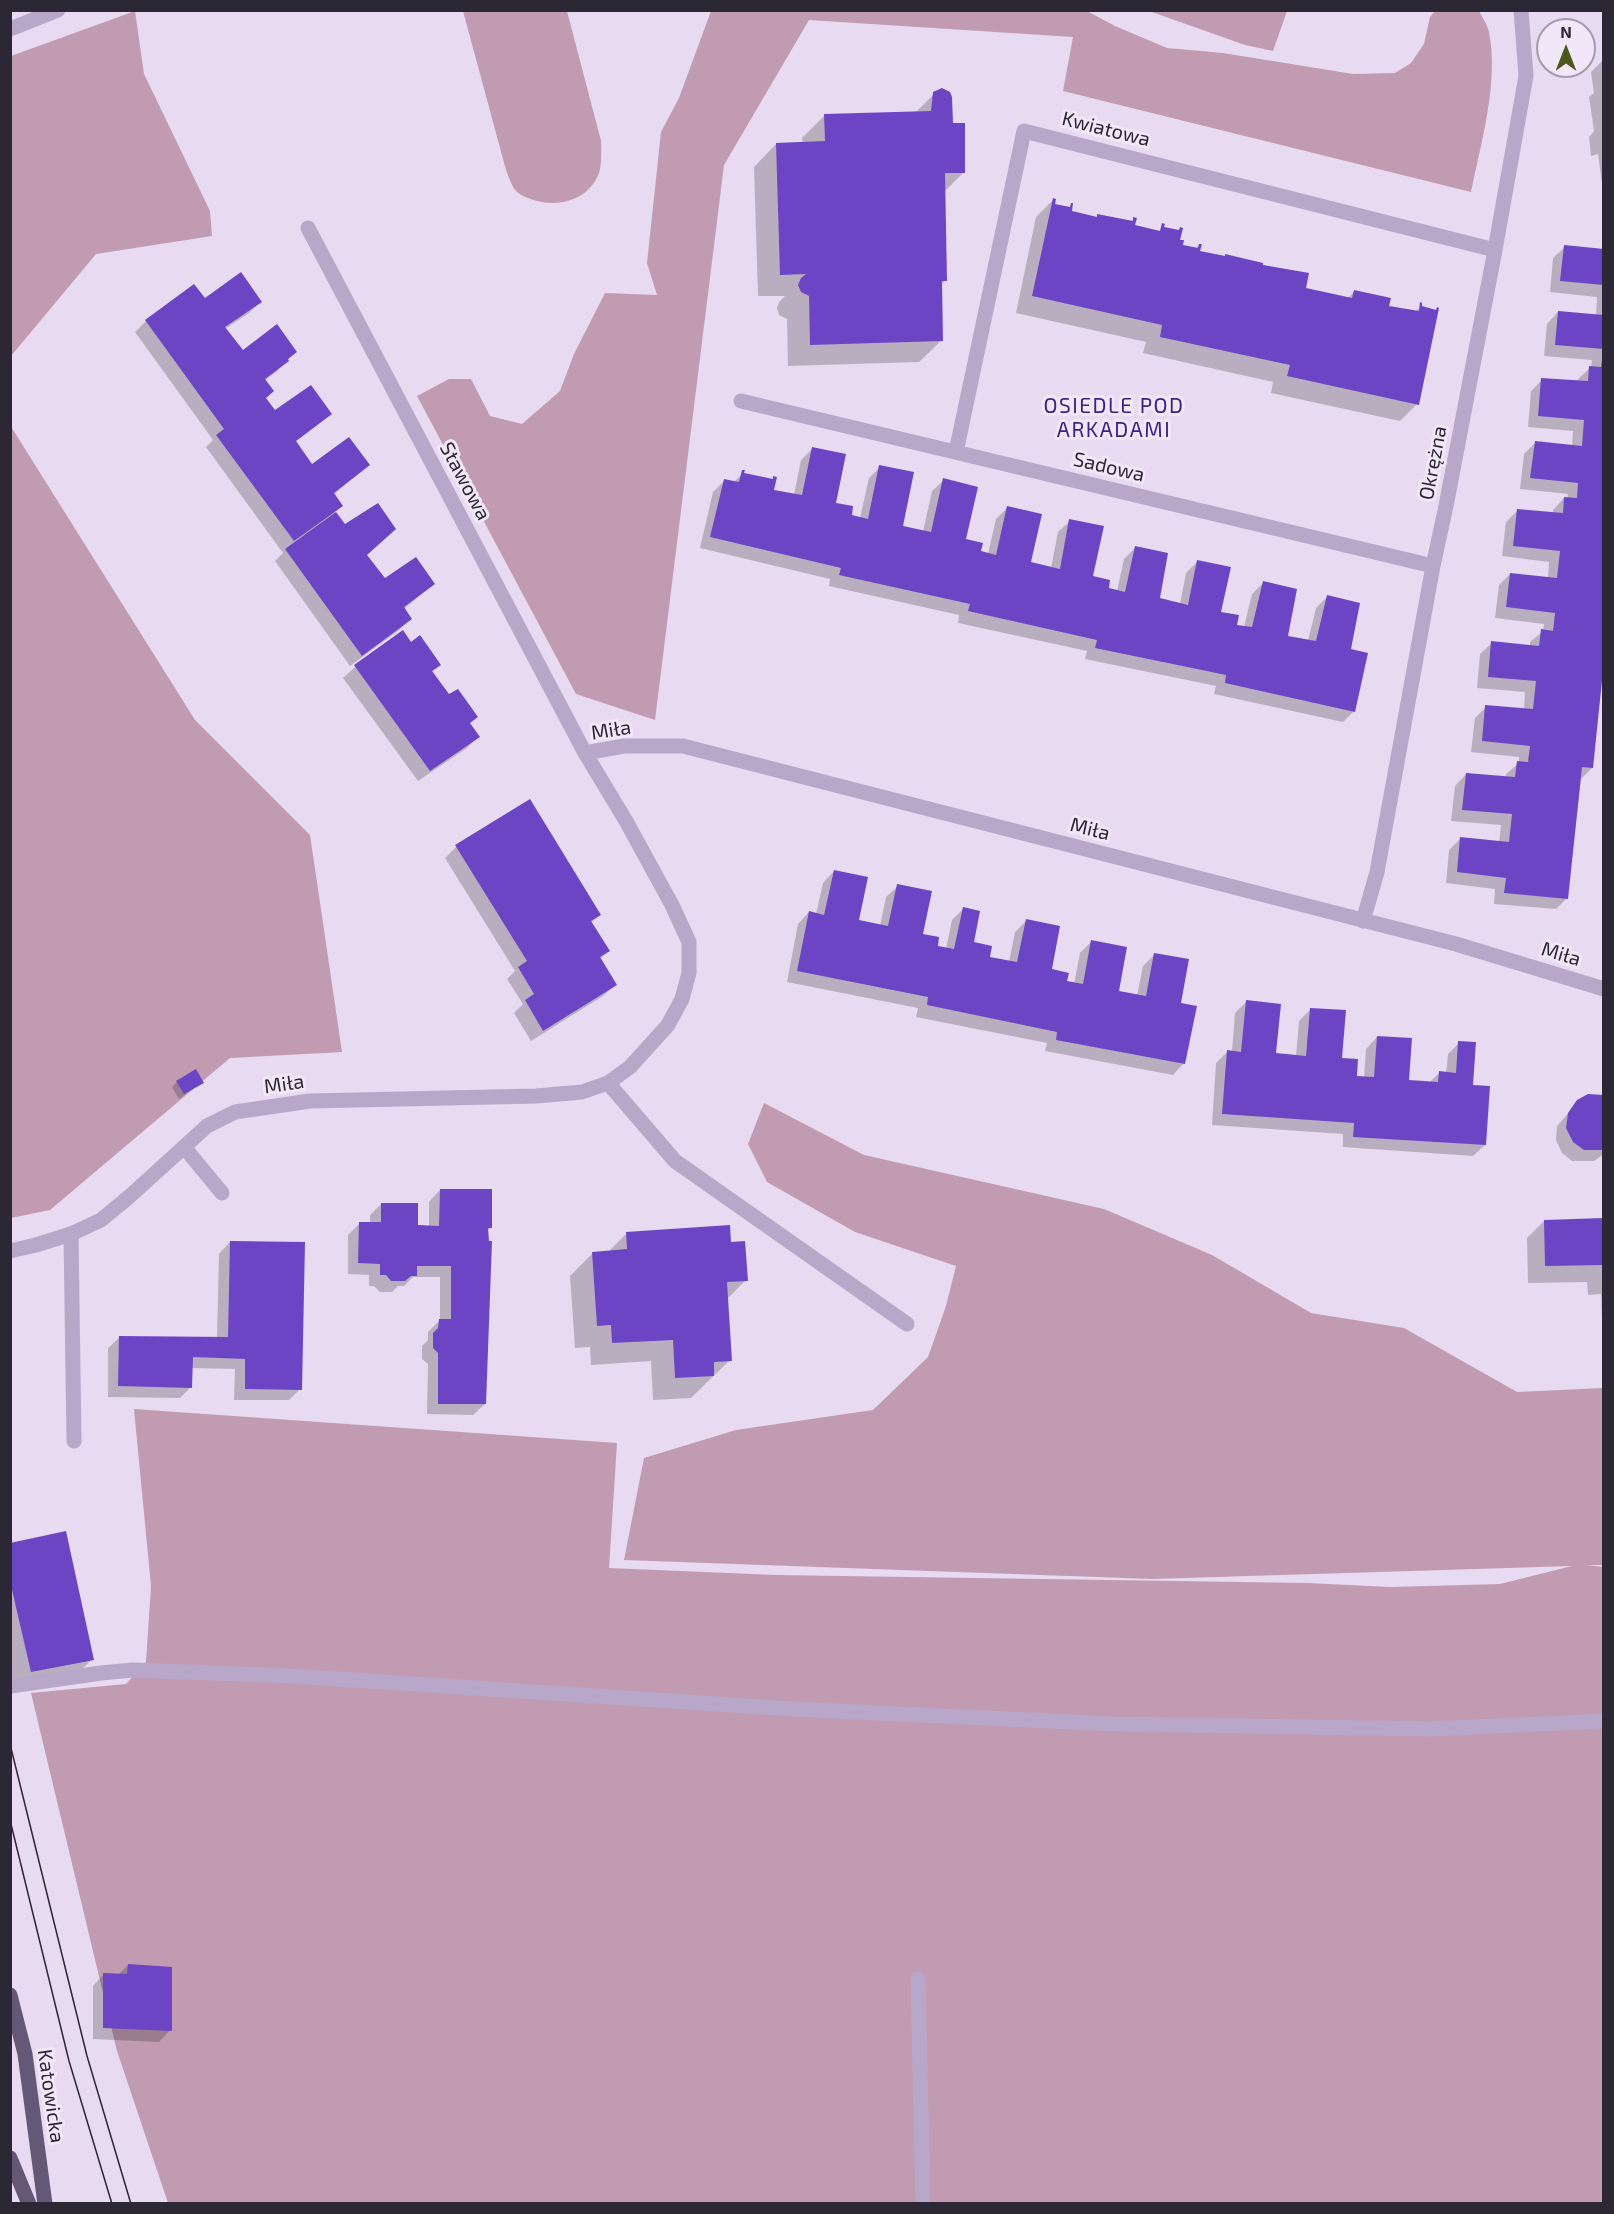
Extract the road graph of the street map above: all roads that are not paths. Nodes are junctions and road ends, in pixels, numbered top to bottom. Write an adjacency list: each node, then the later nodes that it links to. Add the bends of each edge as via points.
1 (58, 10): 3 (street)
2 (1521, 10): 5 (street, Okrężna, via 1526,76)
3 (10, 29)
4 (308, 228): 9 (street, Stawowa)
5 (1496, 250): 7 (street, Kwiatowa, via 1024,131); 8 (street, Okrężna)
6 (741, 401): 7 (street, Sadowa)
7 (956, 452): 8 (street, Sadowa)
8 (1433, 566): 10 (street, Okrężna, via 1377,872)
9 (585, 753): 10 (street, Miła, via 624,746 683,746); 12 (street, Miła, via 626,821 689,942 689,973 682,999 668,1025 630,1067)
10 (1363, 921): 11 (street, Miła, via 1456,944)
11 (1604, 990)
12 (608, 1083): 13 (street, Miła, via 582,1092 536,1096 310,1101 235,1112 207,1126); 17 (street, via 675,1161)
13 (184, 1147): 14 (street); 15 (street, Miła, via 101,1220)
14 (222, 1193)
15 (71, 1233): 16 (street, Miła); 18 (street)
16 (10, 1251)
17 (907, 1324)
18 (74, 1441)
19 (10, 1686): 20 (street, via 133,1670 1115,1724 1430,1729)
20 (1604, 1721)
21 (918, 1979): 26 (street)
22 (10, 1995): 25 (main road, Katowicka, via 25,2054)
23 (10, 2158): 24 (main road)
24 (29, 2204)
25 (45, 2204)
26 (923, 2204)

